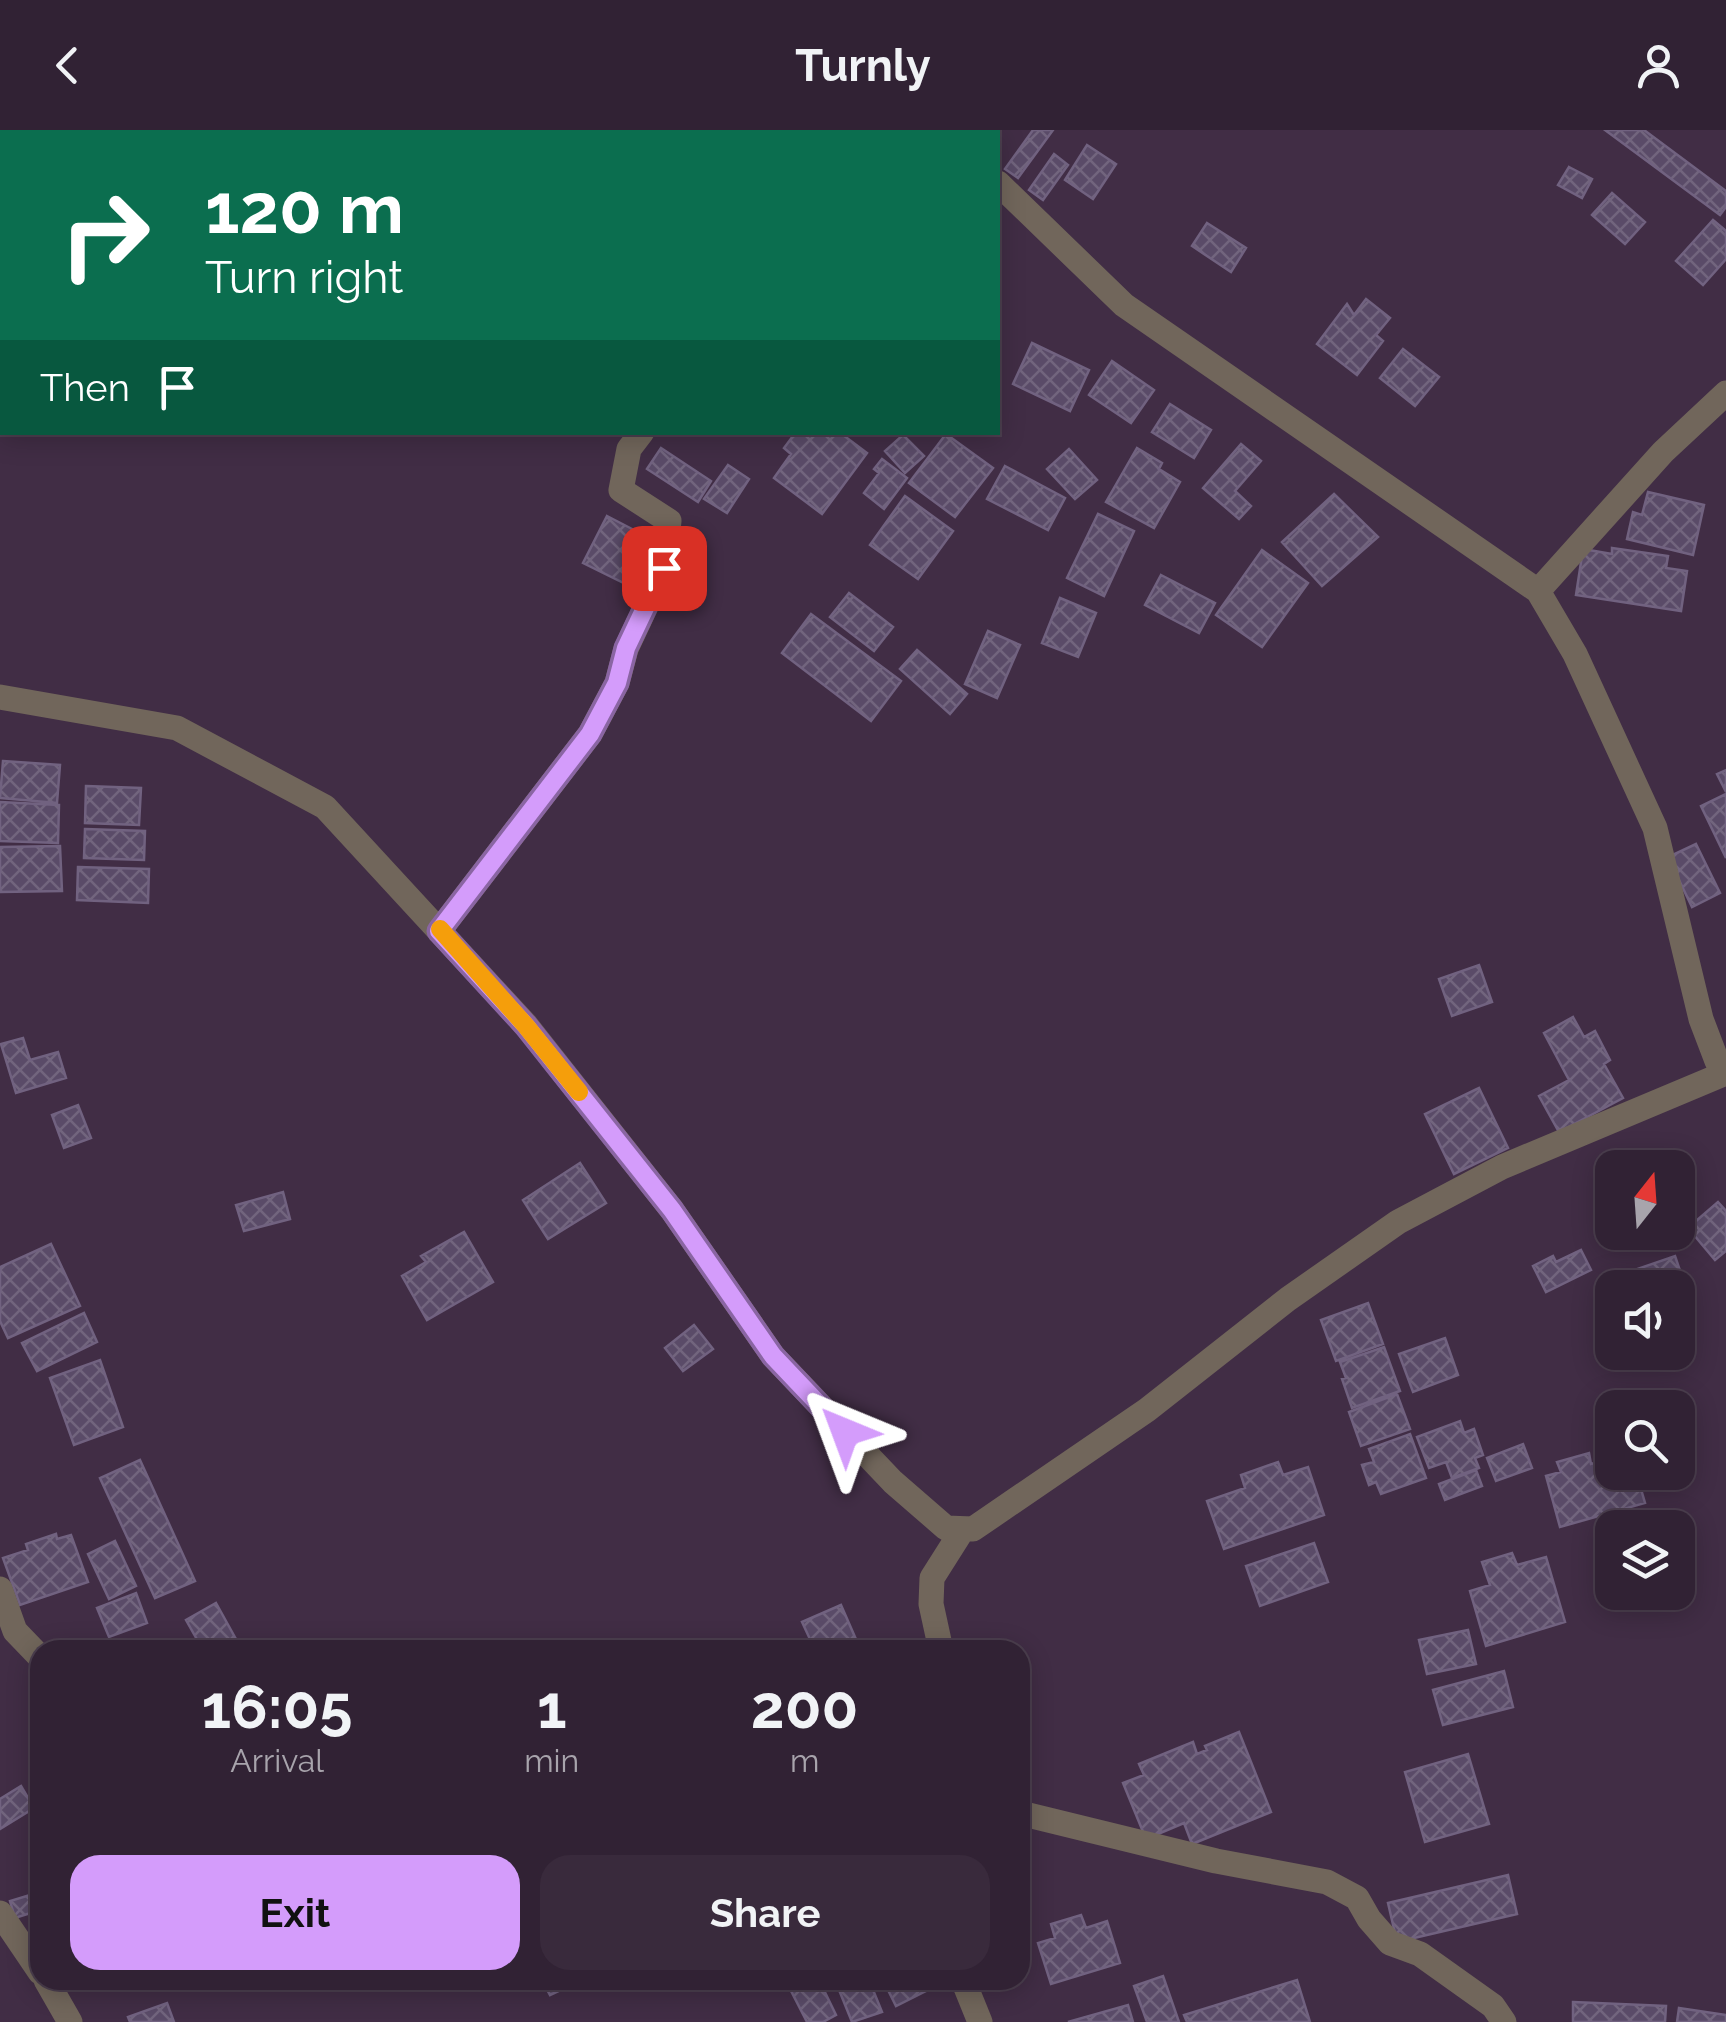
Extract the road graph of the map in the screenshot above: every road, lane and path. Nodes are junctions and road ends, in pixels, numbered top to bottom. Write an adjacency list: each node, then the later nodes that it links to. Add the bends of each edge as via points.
1 (1000, 185): 4 (street, via 1124,305)
2 (1726, 394): 4 (street, via 1663,452)
3 (640, 435): 6 (street, via 621,490 669,522 664,568 590,734)
4 (1538, 592): 7 (street, via 1575,654 1655,828 1701,1019)
5 (0, 697): 6 (street, via 177,728 210,745 325,808)
6 (439, 931): 8 (street, via 526,1026 672,1210 773,1356 894,1482 946,1528)
7 (1726, 1069): 8 (street, via 1502,1167 1398,1222 1147,1410 974,1529)
8 (962, 1529): 10 (street, via 932,1578)
9 (0, 1589): 11 (street, via 15,1630)
10 (939, 1640)
11 (30, 1646)
12 (1030, 1815): 19 (street, via 1327,1882 1356,1898 1390,1943 1420,1954 1493,2006)
13 (0, 1913): 14 (street)
14 (30, 1957)
15 (52, 1990): 17 (street)
16 (967, 1990): 18 (street)
17 (70, 2022)
18 (980, 2022)
19 (1504, 2022)

